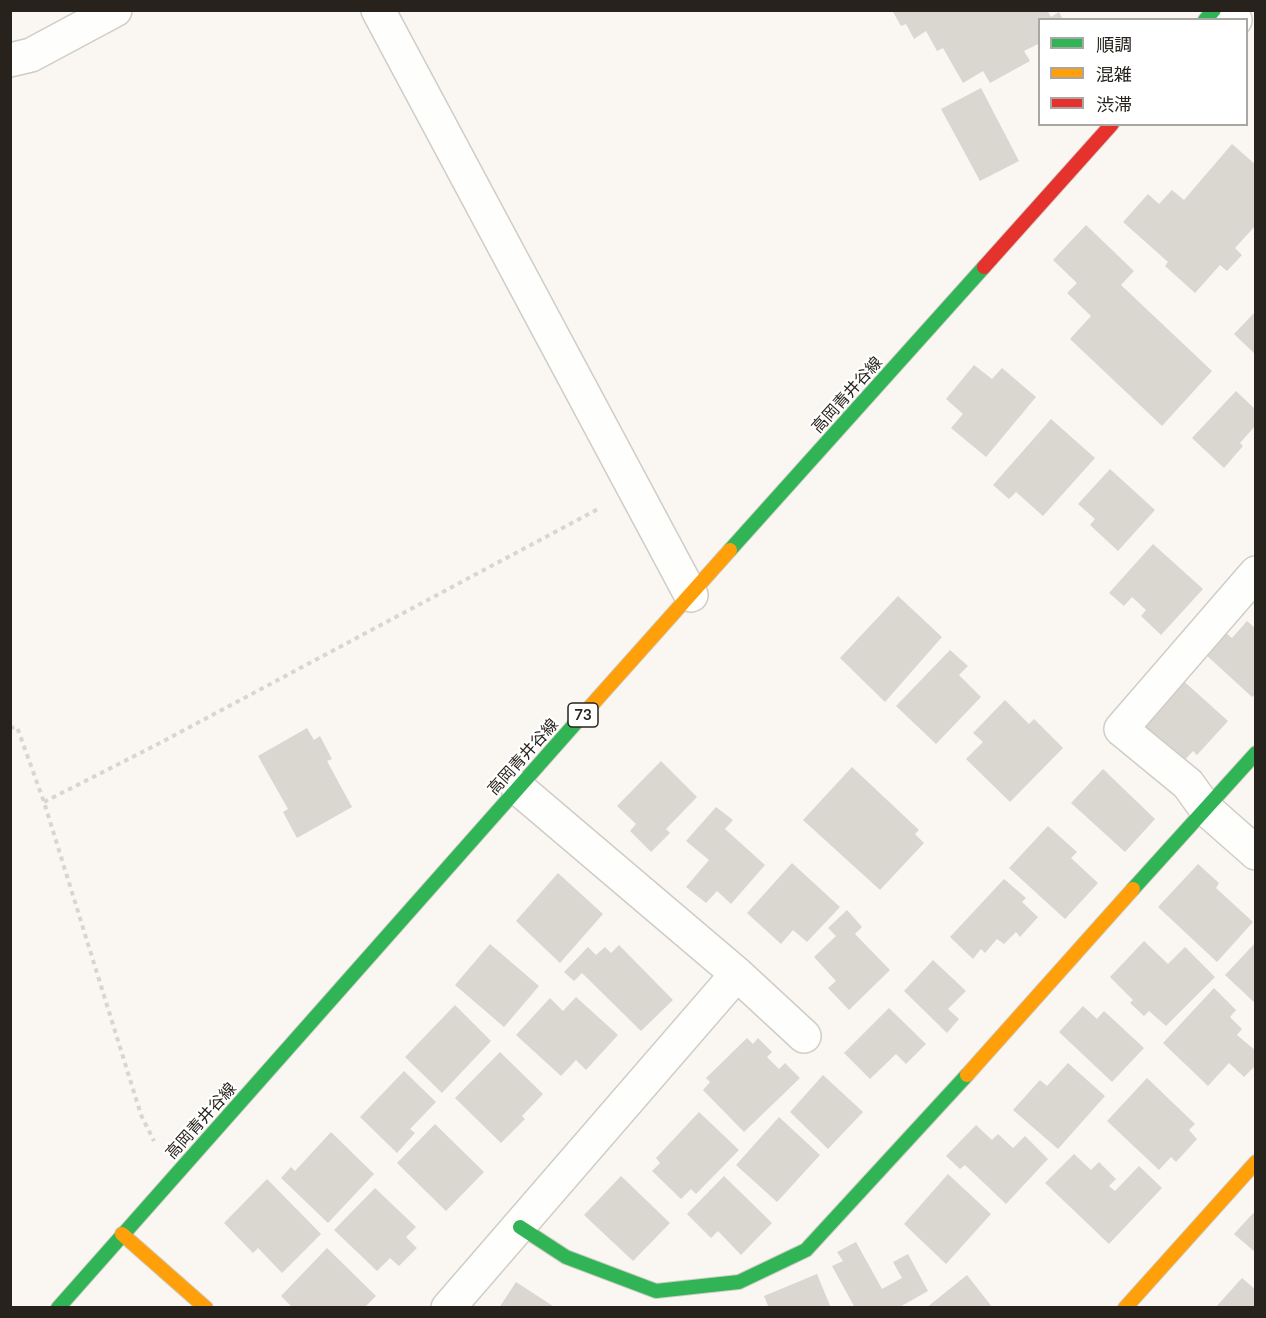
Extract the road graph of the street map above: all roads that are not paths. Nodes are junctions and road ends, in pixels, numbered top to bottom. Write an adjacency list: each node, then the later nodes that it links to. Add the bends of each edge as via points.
1 (115, 10): 3 (street, via 30,55)
2 (378, 10): 6 (street)
3 (10, 60)
4 (1110, 126): 6 (main road, 高岡青井谷線 / 73)
5 (1256, 573): 9 (street, via 1121,729 1188,784)
6 (691, 595): 8 (main road, 高岡青井谷線 / 73)
7 (1256, 753): 9 (main road)
8 (518, 788): 11 (street); 15 (main road, 高岡青井谷線 / 73)
9 (1206, 808): 10 (street); 14 (main road, via 806,1250 739,1282 656,1291 566,1257)
10 (1256, 853)
11 (737, 974): 12 (street); 14 (street)
12 (804, 1036)
13 (1256, 1162): 19 (main road)
14 (520, 1227): 18 (street)
15 (122, 1234): 16 (main road, 高岡青井谷線 / 73); 17 (main road)
16 (58, 1308)
17 (206, 1308)
18 (448, 1308)
19 (1125, 1308)

